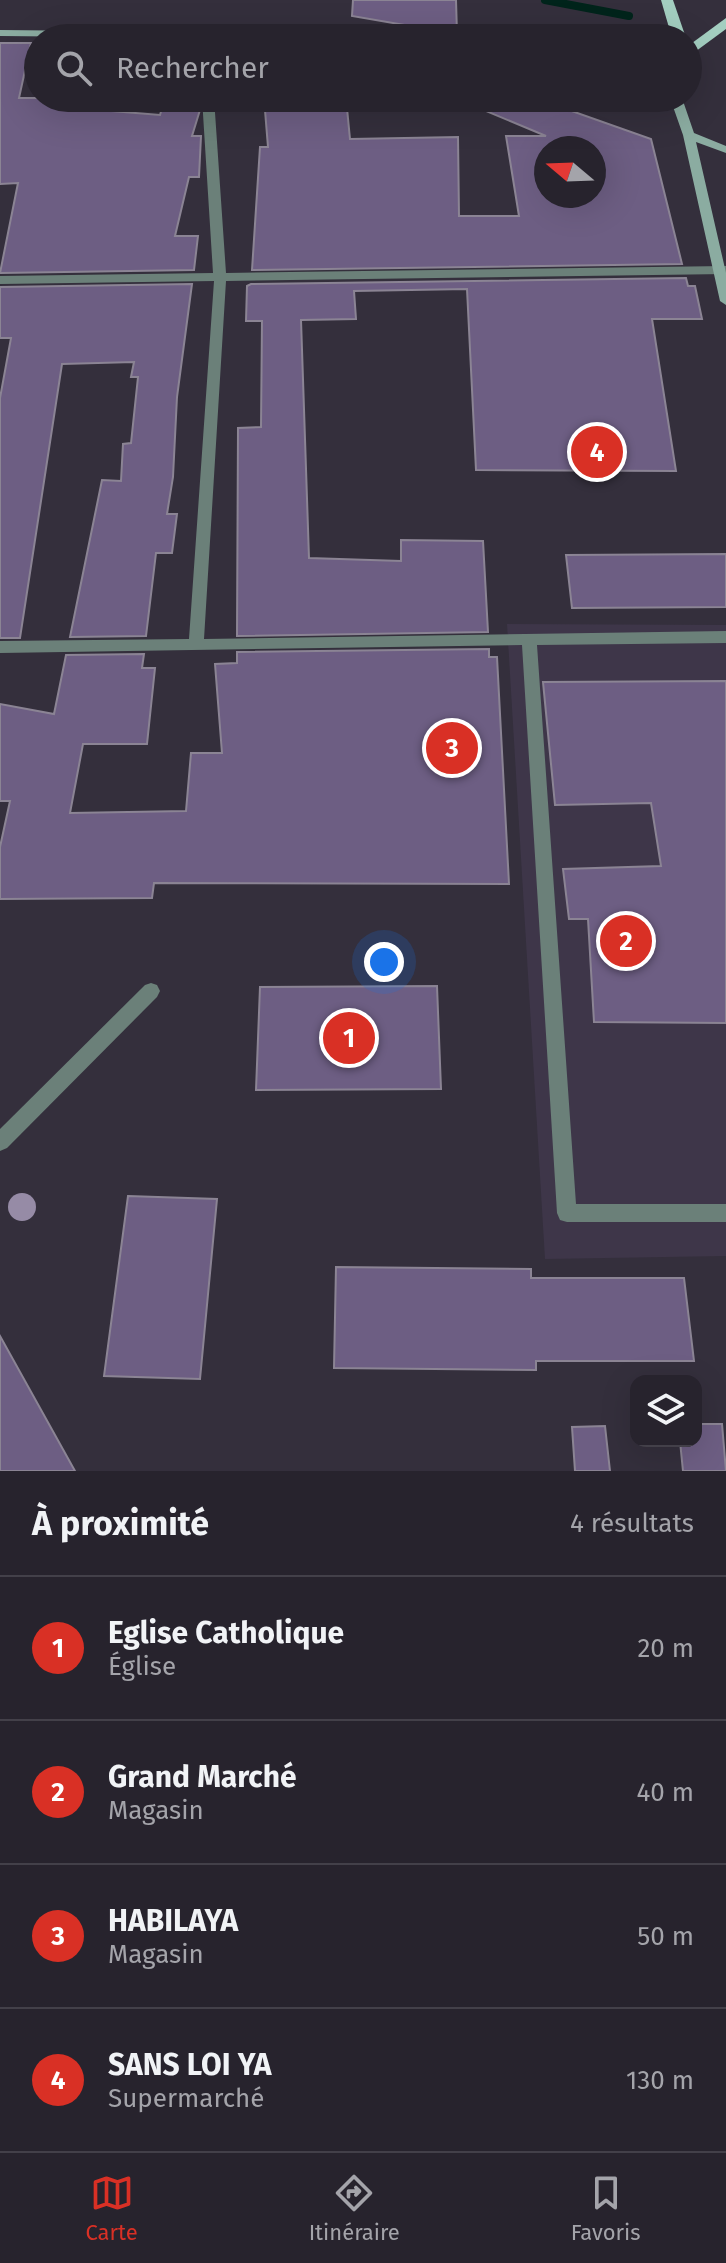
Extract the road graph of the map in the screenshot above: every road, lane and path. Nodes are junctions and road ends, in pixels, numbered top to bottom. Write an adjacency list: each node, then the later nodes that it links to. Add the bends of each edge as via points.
1 (667, 0): 3 (main road)
2 (726, 22): 6 (main road)
3 (675, 24)
4 (0, 33): 5 (street)
5 (24, 33)
6 (702, 42)
7 (209, 112): 12 (street)
8 (681, 112): 9 (street)
9 (689, 135): 10 (street); 11 (street)
10 (726, 150)
11 (722, 270): 12 (street); 14 (street)
12 (220, 278): 13 (street); 17 (street)
13 (0, 280)
14 (726, 301)
15 (726, 637): 16 (street)
16 (529, 640): 17 (street); 21 (street, via 567,1213)
17 (196, 646): 18 (street)
18 (0, 647)
19 (151, 991): 20 (street)
20 (0, 1142)
21 (726, 1213)

